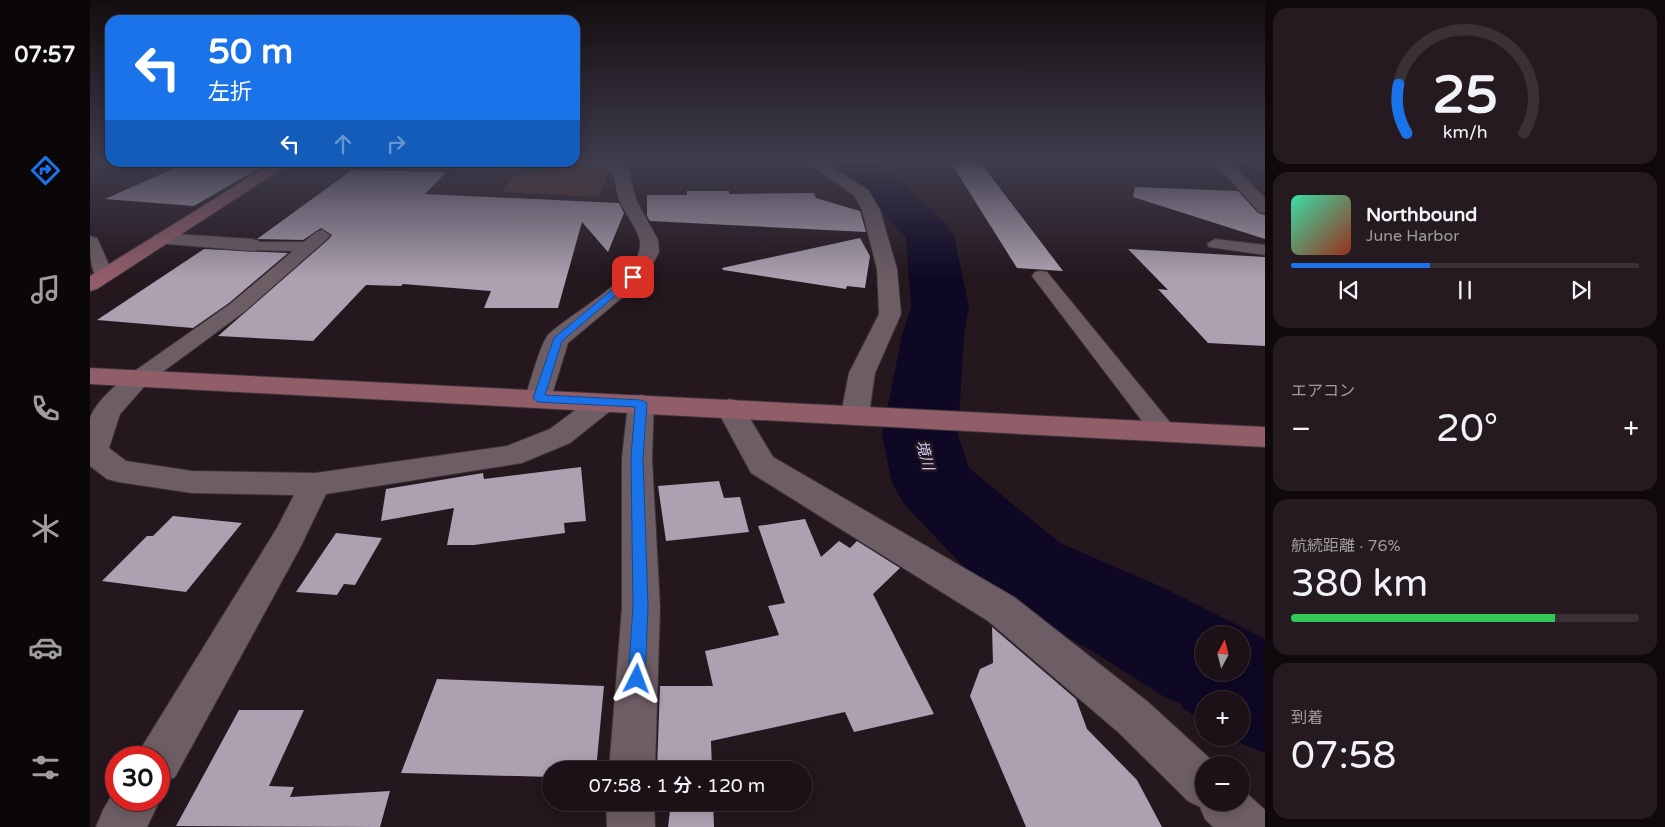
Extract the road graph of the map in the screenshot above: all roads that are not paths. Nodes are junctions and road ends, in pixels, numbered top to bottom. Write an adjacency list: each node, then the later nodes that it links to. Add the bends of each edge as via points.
1 (223, 201): 4 (street)
2 (628, 201): 13 (street, via 650,240 649,252 642,267 624,287 557,340)
3 (866, 201): 17 (street, via 887,269 890,314 862,373)
4 (162, 239): 6 (street); 10 (street)
5 (90, 242): 10 (street)
6 (252, 244): 12 (lane, via 315,241 237,308)
7 (1215, 244): 8 (lane)
8 (1265, 250)
9 (1041, 276): 18 (lane)
10 (97, 280)
11 (90, 376): 12 (street)
12 (136, 380): 13 (street); 20 (street, via 106,412 98,429 94,450 118,471 192,482)
13 (538, 398): 14 (street)
14 (604, 402): 15 (street); 20 (street, via 560,436 512,456)
15 (641, 403): 16 (street); 22 (street, via 637,458 641,607)
16 (730, 408): 17 (street); 23 (street, via 762,465 1001,609 1133,717)
17 (864, 414): 18 (street)
18 (1164, 432): 19 (street)
19 (1265, 437)
20 (315, 484): 21 (street, via 289,537)
21 (168, 746)
22 (632, 761)
23 (1195, 776)
24 (129, 811): 27 (street)
25 (629, 811): 28 (street)
26 (1231, 811): 29 (street)
27 (120, 827)
28 (631, 827)
29 (1248, 827)

